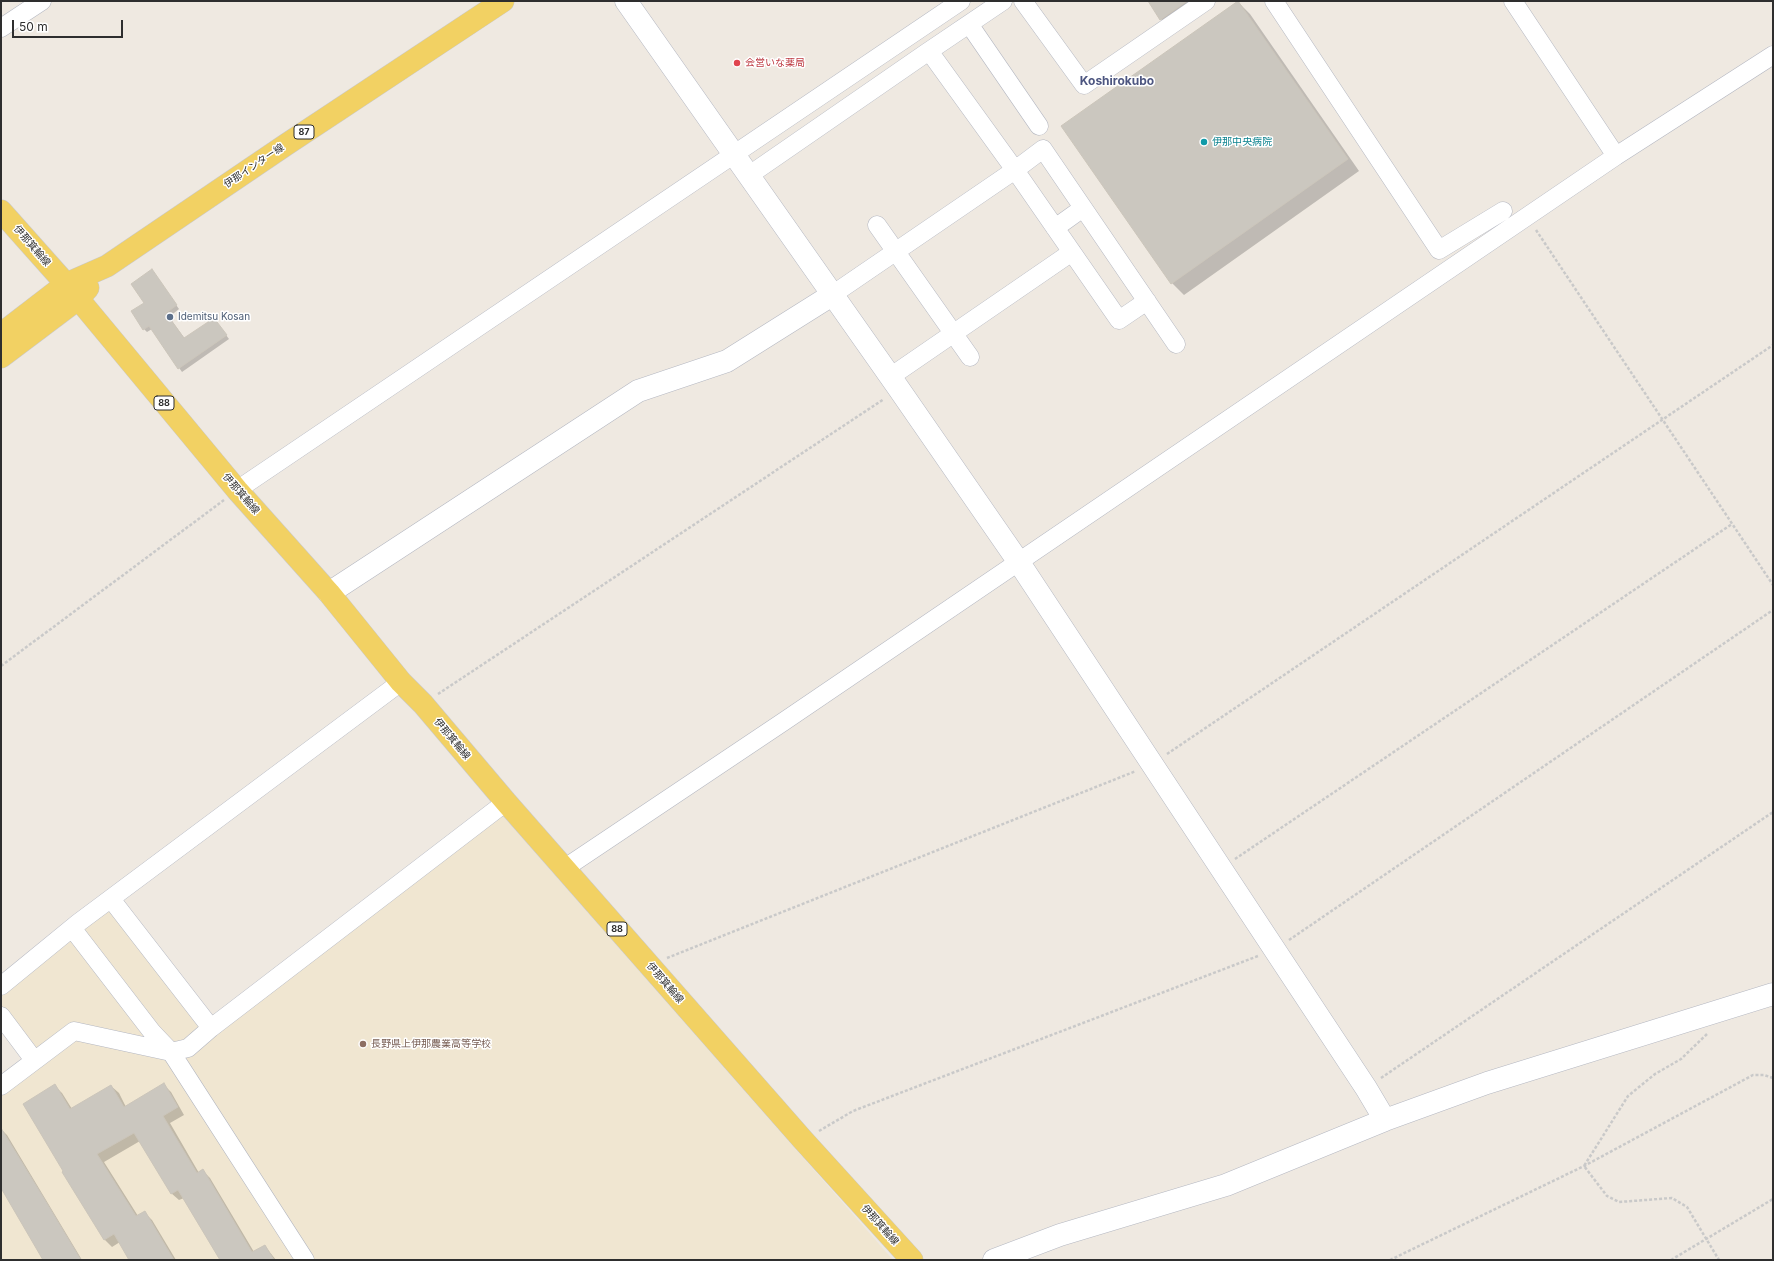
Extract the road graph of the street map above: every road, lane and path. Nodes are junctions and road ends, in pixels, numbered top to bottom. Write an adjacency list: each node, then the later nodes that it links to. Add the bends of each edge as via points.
1 (42, 1): 11 (street)
2 (503, 1): 27 (main road, 伊那インター線 / 87, via 280,148)
3 (626, 1): 15 (street)
4 (961, 1): 15 (street)
5 (1003, 1): 10 (street)
6 (1024, 1): 7 (street, via 1084,85)
7 (1206, 1)
8 (1274, 1): 21 (street, via 1439,250)
9 (1513, 1): 16 (street)
10 (969, 24): 12 (street); 14 (street)
11 (1, 28)
12 (929, 51): 17 (street); 18 (street)
13 (1773, 55): 16 (street)
14 (1038, 126)
15 (733, 154): 18 (street); 38 (street)
16 (1616, 156): 22 (street)
17 (1015, 170): 19 (street, via 1043,150); 24 (street); 25 (street)
18 (748, 176): 28 (street)
19 (1083, 208): 24 (street); 29 (street)
20 (1, 211): 27 (main road, 伊那箕輪線 / 88)
21 (1503, 211)
22 (1528, 217): 37 (path); 40 (street)
23 (877, 225): 25 (street)
24 (1055, 228): 26 (street)
25 (896, 251): 28 (street); 31 (street)
26 (1072, 252): 29 (street, via 1119,320); 31 (street)
27 (72, 292): 30 (main road, 伊那インター線 / 87); 34 (main road, 伊那インター線 / 87); 38 (main road, 伊那箕輪線 / 88)
28 (832, 295): 36 (street); 42 (street, via 726,361 638,391)
29 (1148, 301): 32 (street)
30 (1, 334)
31 (953, 334): 35 (street); 36 (street)
32 (1176, 344)
33 (1773, 345): 37 (path)
34 (1, 357)
35 (970, 357)
36 (895, 383): 40 (street); 46 (path)
37 (1662, 419): 39 (path); 47 (path)
38 (237, 490): 42 (main road, 伊那箕輪線 / 88); 44 (path)
39 (1732, 524): 41 (path); 51 (path)
40 (1018, 561): 47 (street); 50 (street)
41 (1773, 585)
42 (329, 593): 45 (main road, 伊那箕輪線 / 88)
43 (1773, 610): 54 (path)
44 (1, 666)
45 (402, 682): 46 (main road, 伊那箕輪線 / 88); 52 (street)
46 (423, 704): 48 (main road, 伊那箕輪線 / 88)
47 (1151, 764): 51 (street); 55 (path)
48 (506, 802): 50 (main road, 伊那箕輪線 / 88); 60 (street)
49 (1773, 812): 65 (path)
50 (565, 868): 55 (main road, 伊那箕輪線 / 88)
51 (1221, 868): 54 (street)
52 (111, 899): 53 (street); 60 (street)
53 (72, 928): 56 (street); 61 (street, via 152,1032)
54 (1274, 950): 65 (street); 67 (path, via 853,1111)
55 (648, 965): 67 (main road, 伊那箕輪線 / 88)
56 (1, 986)
57 (1773, 994): 58 (street)
58 (1724, 1009): 66 (street, via 1487,1083); 68 (path, via 1711,1030 1682,1059 1655,1074 1628,1096)
59 (1, 1016): 62 (street)
60 (211, 1028): 61 (street, via 188,1048)
61 (171, 1052): 62 (street, via 74,1031); 71 (street)
62 (34, 1060): 64 (street)
63 (1773, 1078): 68 (path, via 1753,1075)
64 (1, 1086)
65 (1366, 1088): 66 (street)
66 (1385, 1120): 73 (street, via 1226,1185 1060,1235)
67 (803, 1140): 72 (main road, 伊那箕輪線 / 88)
68 (1584, 1166): 70 (path, via 1607,1196 1619,1202 1672,1198 1687,1207); 74 (path)
69 (1773, 1199): 70 (path)
70 (1706, 1239): 75 (path); 76 (path)
71 (305, 1260)
72 (912, 1260)
73 (994, 1260)
74 (1390, 1260)
75 (1671, 1260)
76 (1719, 1260)

